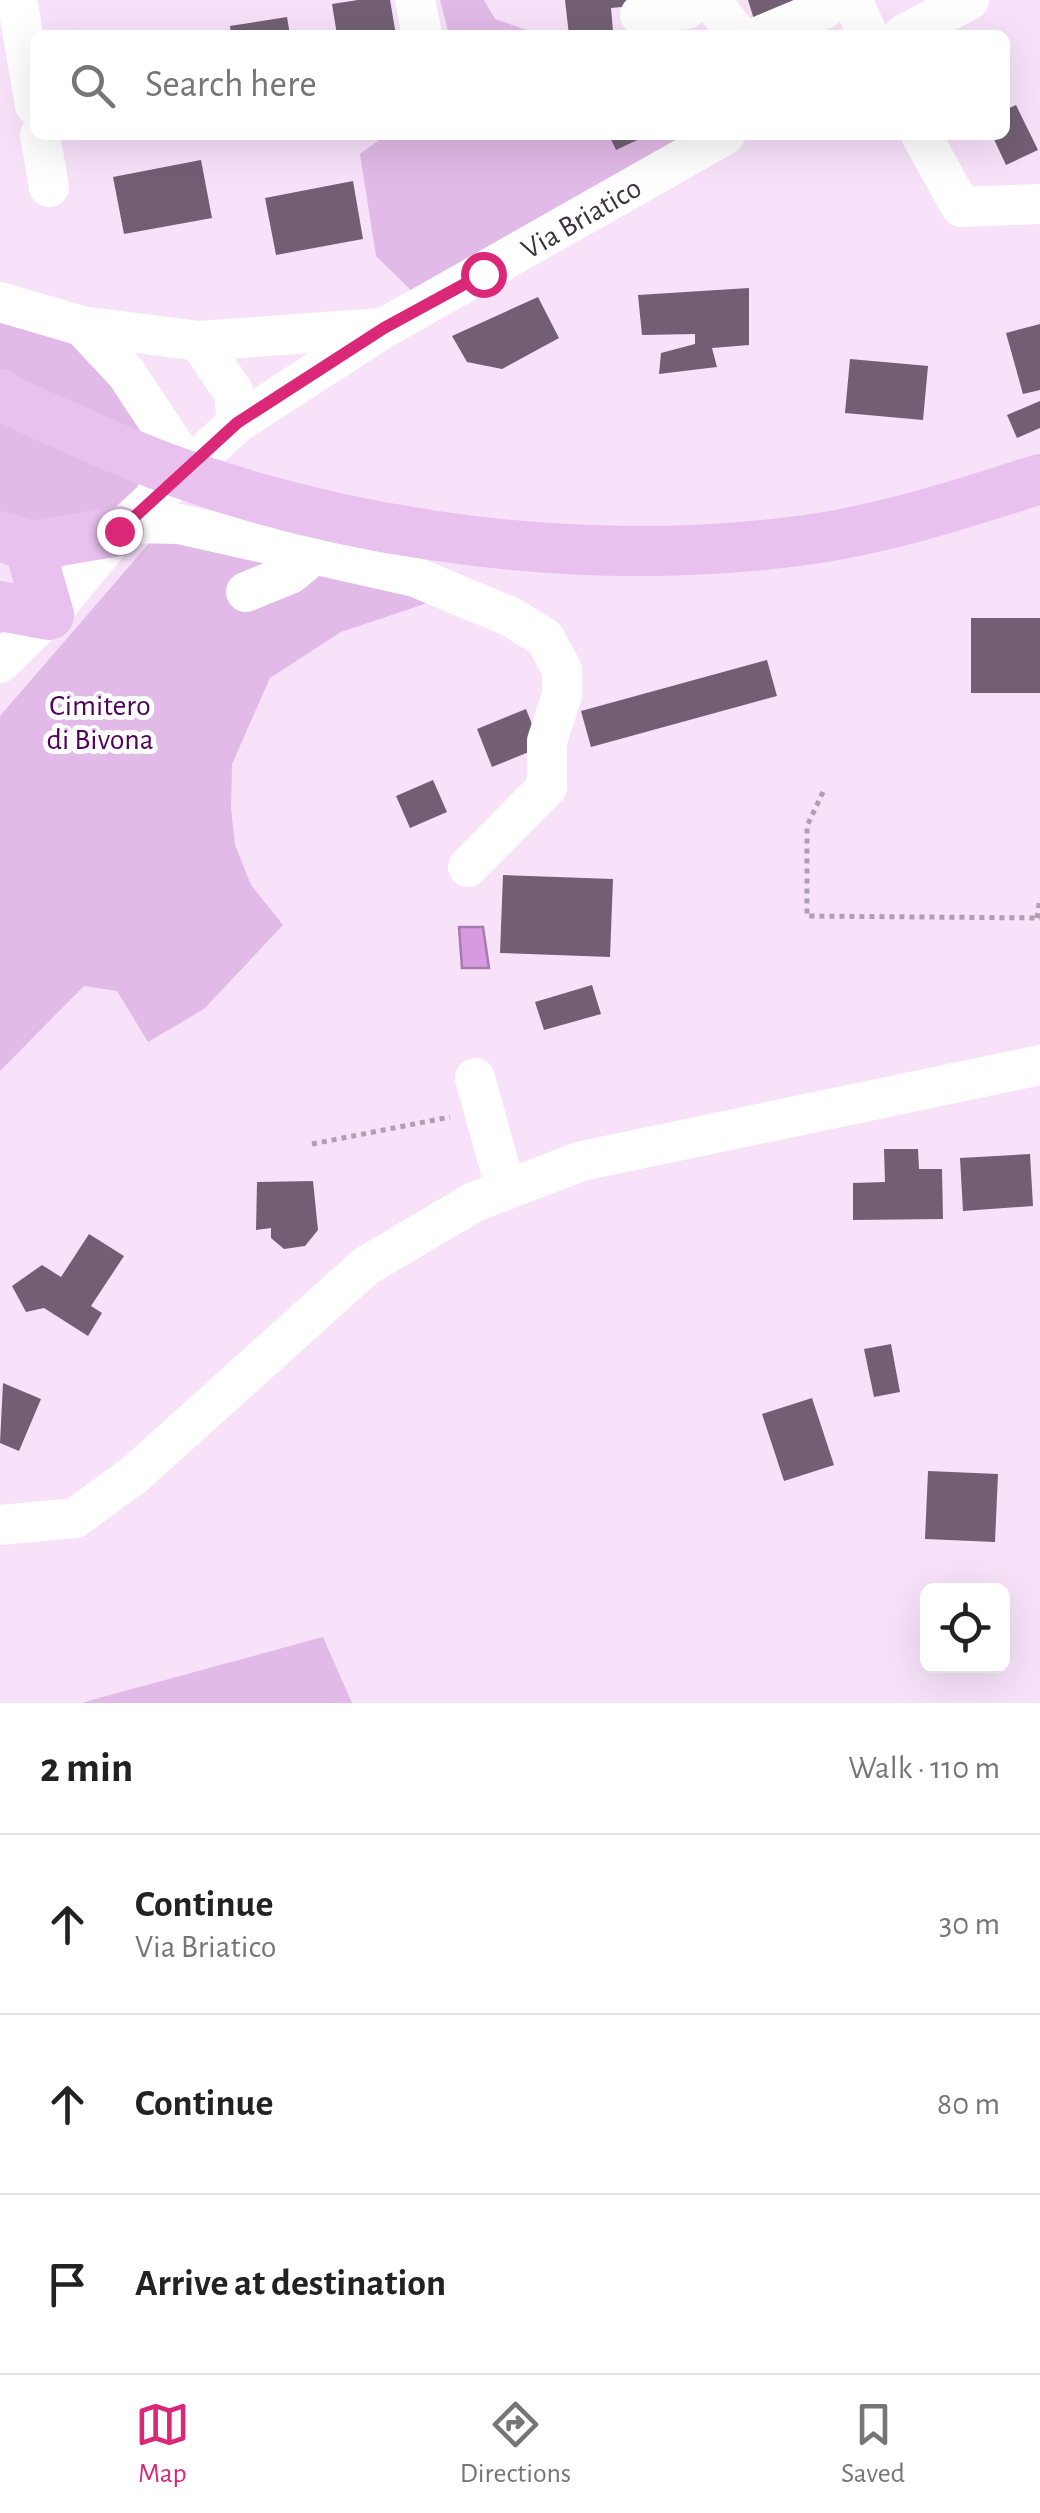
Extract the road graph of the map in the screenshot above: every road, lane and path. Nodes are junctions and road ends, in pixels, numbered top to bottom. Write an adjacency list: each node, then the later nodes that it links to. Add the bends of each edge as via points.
1 (17, 0): 8 (street); 15 (street)
2 (415, 0): 10 (street)
3 (690, 0): 9 (street, via 687,9)
4 (710, 0): 11 (street)
5 (820, 0): 12 (street, via 824,9)
6 (852, 0): 13 (street)
7 (968, 0): 14 (street)
8 (0, 3)
9 (640, 15)
10 (421, 30)
11 (734, 30)
12 (774, 30)
13 (866, 30)
14 (912, 30)
15 (30, 76)
16 (41, 140): 19 (street)
17 (716, 140): 23 (street, Via Briatico)
18 (924, 140): 20 (street, via 961,207)
19 (49, 187)
20 (1040, 204)
21 (0, 302): 22 (street)
22 (82, 326): 24 (street); 26 (street)
23 (384, 328): 24 (street); 27 (street, Via Briatico)
24 (198, 341): 27 (street, via 234,392)
25 (0, 394): 28 (main road, via 113,448 224,490 452,541 638,549 799,541 954,507)
26 (154, 409): 27 (street); 29 (street, via 174,446)
27 (237, 423): 29 (street, Via Briatico)
28 (1040, 480)
29 (134, 517): 30 (main road); 31 (street); 34 (street)
30 (14, 541): 34 (main road)
31 (313, 555): 32 (street, via 290,574); 37 (street, via 458,592 544,638 562,670 548,741 548,787)
32 (246, 592)
33 (0, 606): 34 (main road)
34 (50, 616): 35 (street)
35 (0, 663)
36 (823, 792): 39 (path, via 807,826 807,916)
37 (468, 867)
38 (1040, 898): 39 (path)
39 (1038, 918)
40 (1040, 1064): 44 (street, via 582,1161)
41 (475, 1078): 42 (street)
42 (490, 1134): 43 (path, via 446,1116); 44 (street)
43 (312, 1144)
44 (506, 1190): 45 (street, via 366,1266 134,1475 75,1518)
45 (0, 1525)

